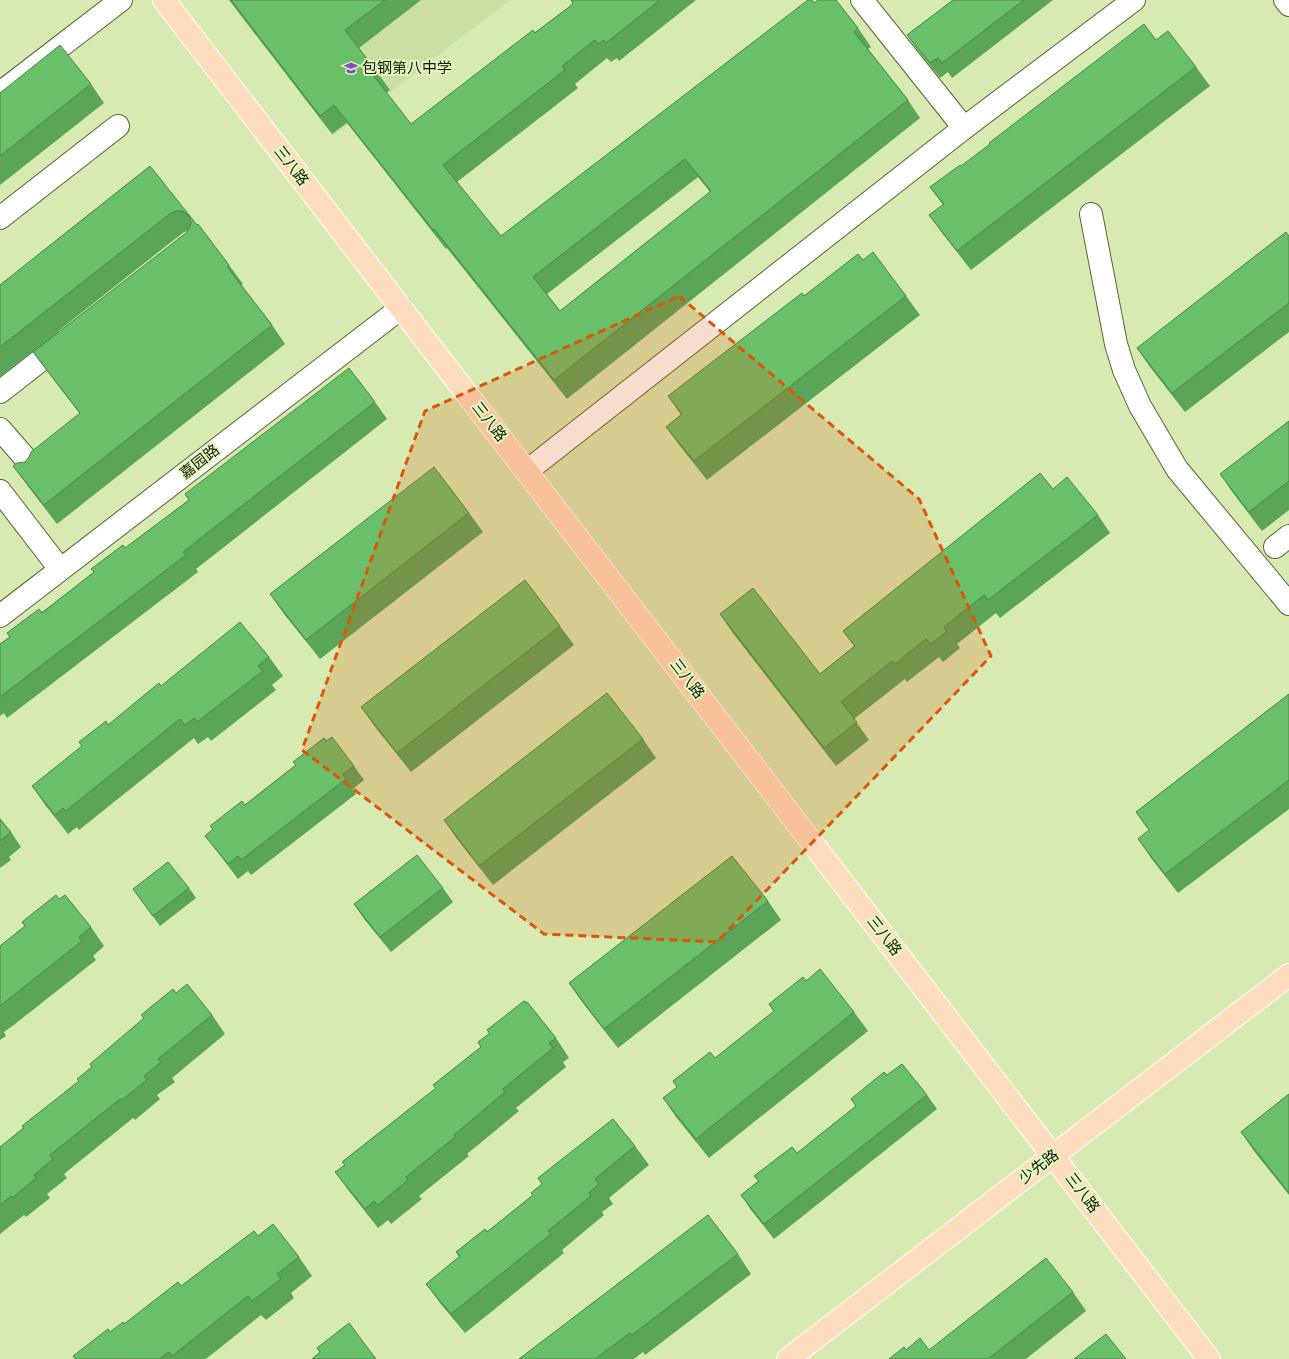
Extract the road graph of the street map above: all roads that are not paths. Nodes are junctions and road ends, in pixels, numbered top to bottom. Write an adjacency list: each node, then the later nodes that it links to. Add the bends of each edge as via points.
1 (121, 0): 7 (street)
2 (164, 0): 12 (main road, 三八路)
3 (1134, 0): 9 (street)
4 (1285, 0): 6 (street)
5 (866, 2): 9 (street)
6 (1289, 5)
7 (0, 93)
8 (118, 126): 11 (street)
9 (964, 128): 17 (street)
10 (1091, 214): 20 (street, via 1116,344 1140,406 1177,469)
11 (0, 218)
12 (400, 308): 17 (main road, 三八路); 19 (street, 嘉园路)
13 (81, 329): 14 (street)
14 (0, 392)
15 (0, 429): 16 (street, via 27,460)
16 (32, 470)
17 (527, 471): 23 (main road, 三八路)
18 (0, 490): 19 (street)
19 (60, 569): 21 (street, 嘉园路)
20 (1289, 604)
21 (0, 616)
22 (1289, 975): 23 (main road, 少先路)
23 (1053, 1156): 24 (main road, 少先路); 25 (main road, 三八路)
24 (788, 1359)
25 (1209, 1359)

